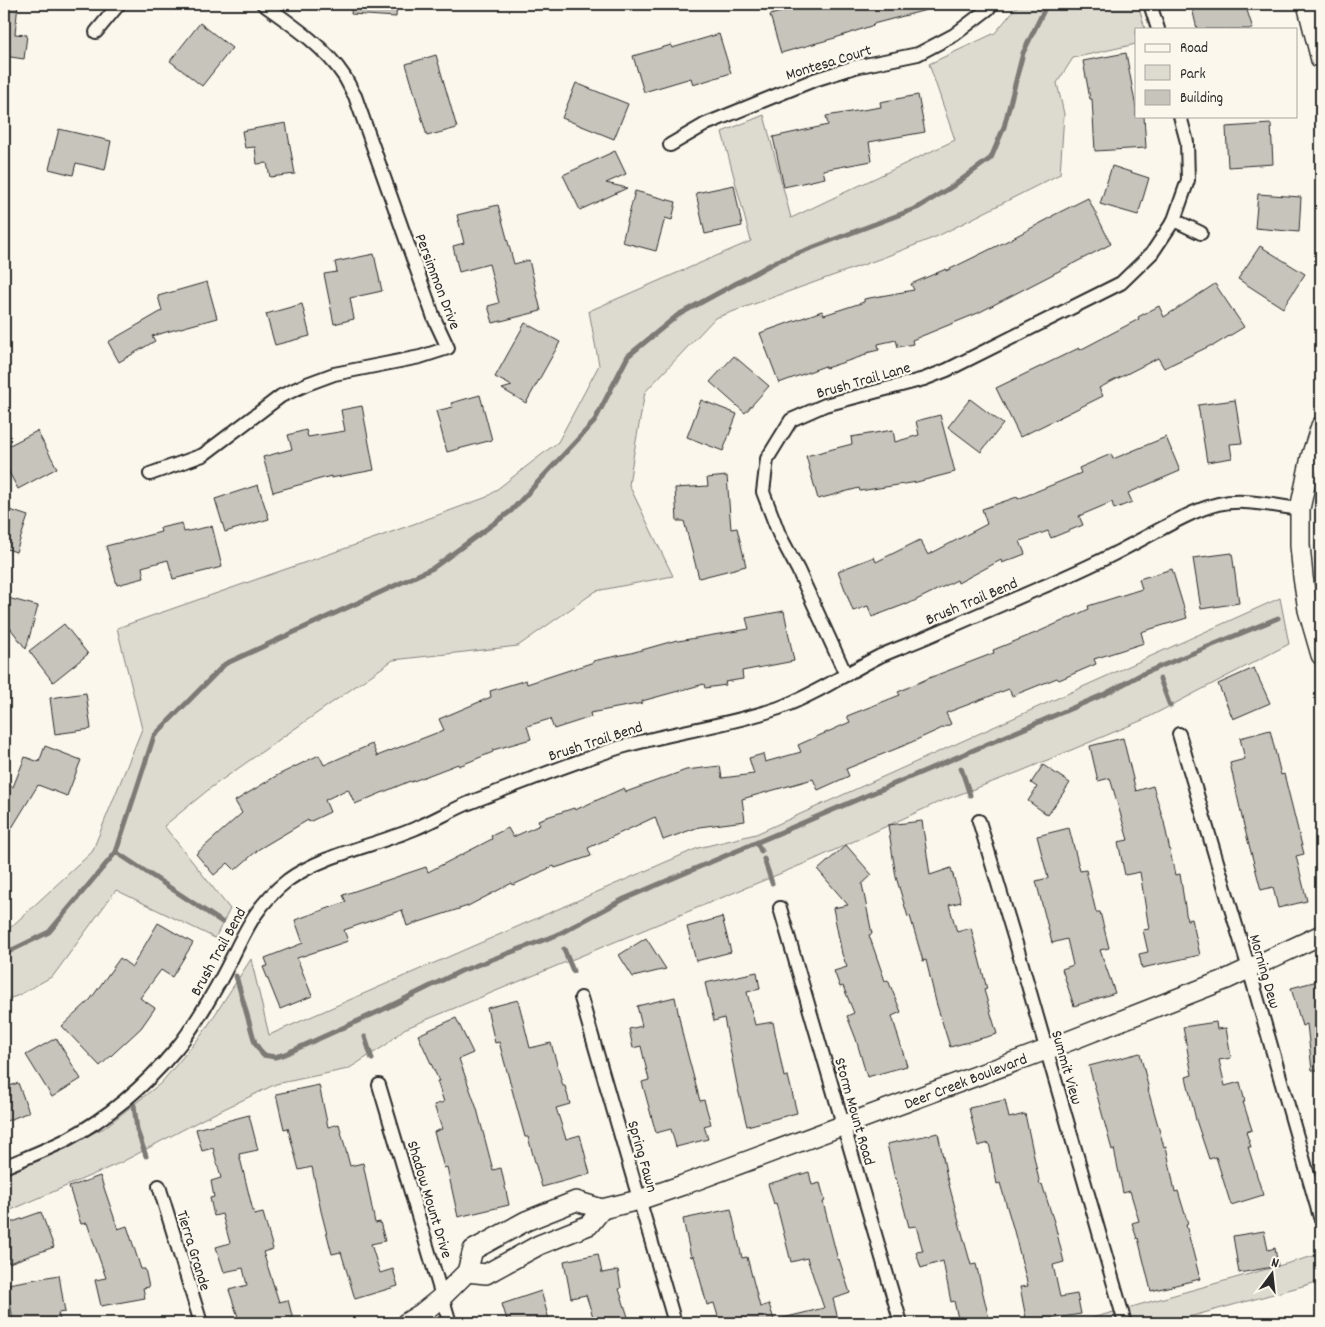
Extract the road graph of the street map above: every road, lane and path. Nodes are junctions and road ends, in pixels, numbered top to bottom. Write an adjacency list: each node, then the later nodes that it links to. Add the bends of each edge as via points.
1 (119, 4): 7 (street)
2 (263, 4): 14 (street, Persimmon Drive, via 321,50 344,76 355,96 434,318 448,348 420,357 334,374 308,384 281,396 203,456)
3 (992, 4): 10 (street, Montesa Court, via 954,35 918,54 855,67 814,80 706,124)
4 (1150, 4): 6 (street)
5 (1307, 4): 8 (street)
6 (1158, 28)
7 (96, 32)
8 (1321, 60)
9 (1181, 118): 11 (street, Brush Trail Lane, via 1187,142 1188,180)
10 (670, 145)
11 (1174, 220): 12 (street); 17 (street, Brush Trail Lane, via 1152,253 1121,283 947,370 825,405 791,420 767,459 763,492 779,534)
12 (1201, 233)
13 (1321, 426): 15 (street)
14 (150, 474)
15 (1300, 510): 16 (street, via 1303,577 1308,610); 17 (street, Brush Trail Bend, via 1235,502 1193,513 1096,564 882,656)
16 (1321, 655)
17 (846, 675): 27 (street, Brush Trail Bend, via 813,694 751,717 649,739 579,761 412,830 330,859 291,878 258,910 193,1026 138,1090 120,1106 68,1139)
18 (1179, 734): 22 (street, Morning Dew)
19 (979, 821): 24 (street, Summit View)
20 (780, 908): 26 (street, Storm Mount Road)
21 (1321, 935): 22 (street, Deer Creek Boulevard)
22 (1249, 968): 24 (street, Deer Creek Boulevard); 31 (street, Morning Dew)
23 (581, 998): 29 (street, Spring Fawn)
24 (1046, 1050): 26 (street, Deer Creek Boulevard); 39 (street, Summit View)
25 (379, 1085): 33 (street, Shadow Mount Drive)
26 (844, 1126): 29 (street, Deer Creek Boulevard); 38 (street, Storm Mount Road)
27 (4, 1167)
28 (159, 1186): 34 (street, Tierra Grande)
29 (639, 1200): 30 (street, Deer Creek Boulevard); 37 (street, Spring Fawn)
30 (602, 1209): 32 (street, via 589,1225 539,1245 486,1274); 32 (street, via 576,1201 526,1221 473,1250)
31 (1320, 1217)
32 (467, 1272): 33 (street)
33 (443, 1296): 35 (street); 36 (street, Shadow Mount Drive)
34 (201, 1323)
35 (406, 1323)
36 (450, 1323)
37 (675, 1323)
38 (901, 1323)
39 (1125, 1323)

